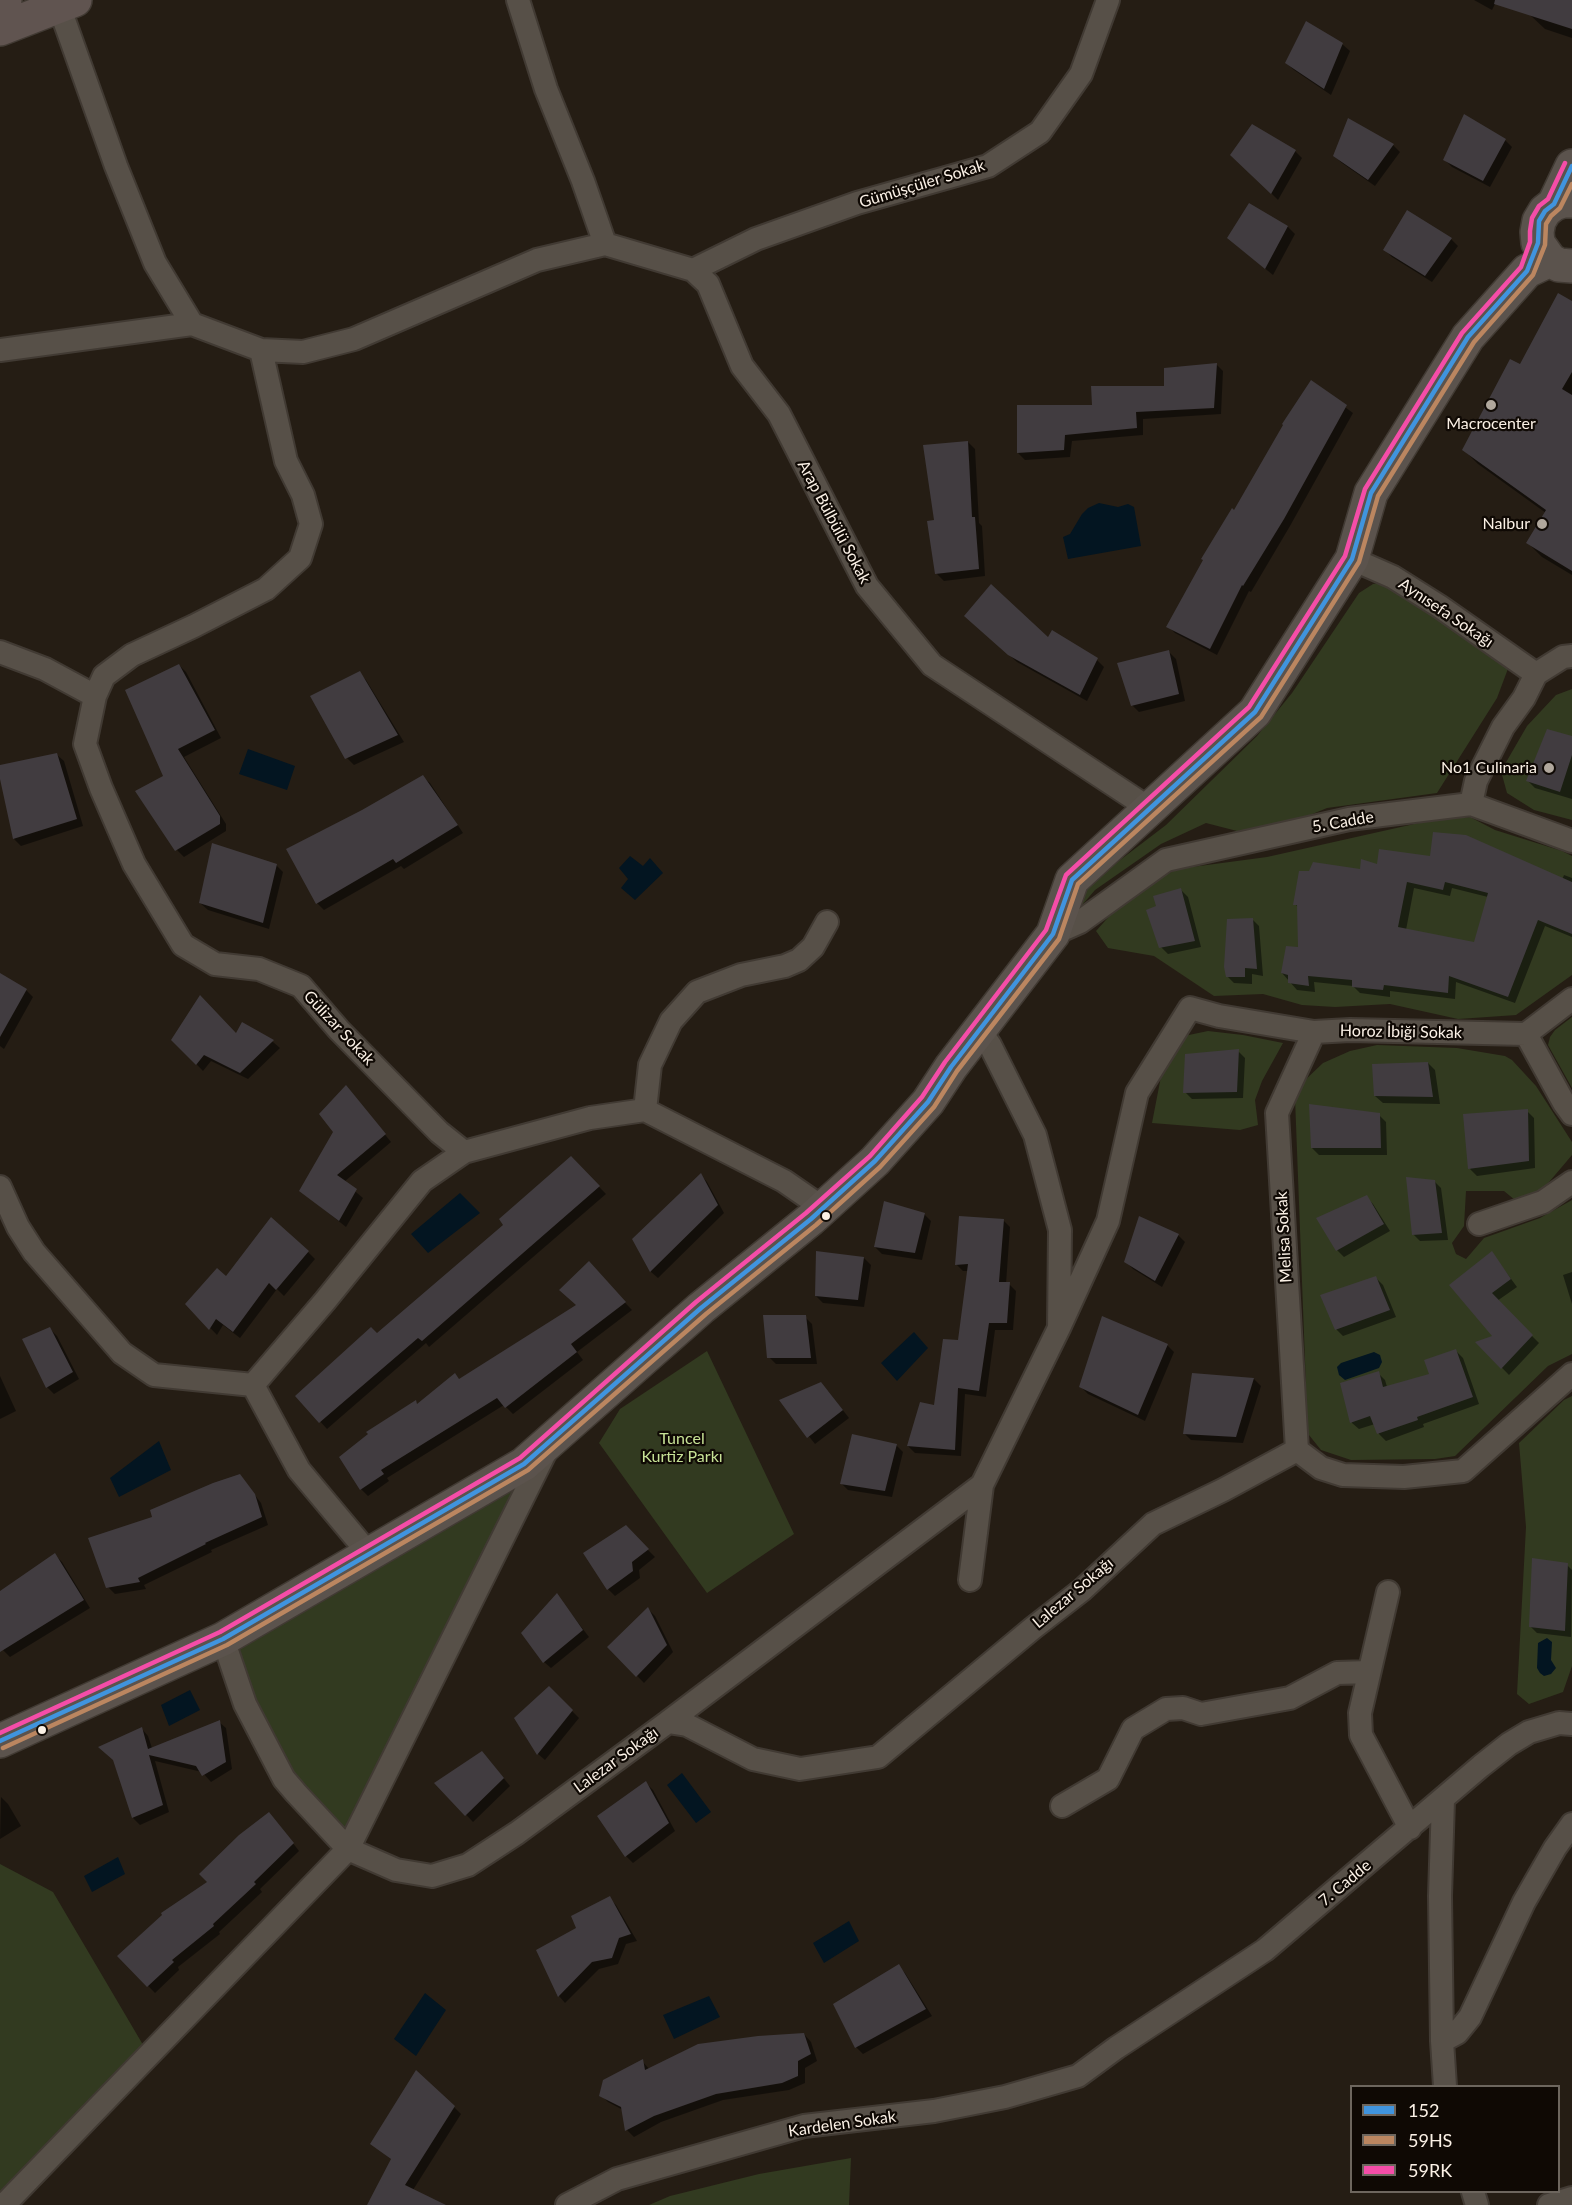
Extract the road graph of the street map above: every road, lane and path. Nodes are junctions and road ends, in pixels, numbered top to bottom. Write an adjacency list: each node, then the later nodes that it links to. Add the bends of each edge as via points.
1 (5, 0): 4 (main road)
2 (518, 0): 9 (street, via 546,89)
3 (1108, 0): 11 (street, Gümüşçüler Sokak, via 1081,74 1040,132 988,166 857,203 756,239)
4 (0, 2)
5 (67, 3): 6 (main road); 12 (street, via 116,165 155,263)
6 (0, 29)
7 (1572, 166): 8 (main road)
8 (1563, 202): 10 (main road, via 1545,212 1539,221 1537,232)
9 (605, 244): 11 (street); 14 (street, via 537,260 354,339 303,352)
10 (1547, 260): 15 (main road, via 1468,337 1371,493)
11 (693, 270): 21 (street, Arap Bülbülü Sokak, via 708,284 742,366 779,414 867,586 932,665)
12 (192, 324): 13 (street); 14 (street)
13 (0, 350)
14 (261, 350): 19 (street, Gülizar Sokak, via 286,460 303,495 311,524 300,558 266,589 132,654 104,675)
15 (1352, 559): 18 (street, Aynısefa Sokağı, via 1393,577); 21 (main road, via 1255,712)
16 (0, 652): 19 (street, via 45,669)
17 (1572, 656): 18 (street, via 1563,657)
18 (1536, 674): 20 (street, via 1476,781)
19 (94, 696): 31 (street, Gülizar Sokak, via 85,744 100,788 134,864 183,945 215,964 259,969 301,986 438,1132)
20 (1471, 804): 22 (street); 24 (street, 5. Cadde, via 1349,819 1166,860 1080,922)
21 (1150, 809): 24 (main road, via 1072,880)
22 (1572, 841)
23 (827, 922): 29 (street, via 813,947 799,960 741,975 697,992 670,1021 650,1065)
24 (1053, 934): 26 (main road)
25 (1572, 999): 28 (street)
26 (980, 1030): 34 (main road, via 928,1102 875,1161); 36 (street, via 1035,1135 1060,1230)
27 (1314, 1032): 28 (street, Horoz İbiği Sokak); 36 (street, Horoz İbiği Sokak, via 1190,1008 1137,1093 1108,1221); 40 (street, Melisa Sokak, via 1277,1113)
28 (1526, 1034): 30 (street)
29 (645, 1110): 31 (street, via 590,1119); 34 (street, via 784,1181)
30 (1572, 1114)
31 (464, 1152): 38 (street, via 422,1181)
32 (1572, 1182): 35 (street, via 1543,1202)
33 (0, 1187): 38 (street, via 34,1252 122,1353 154,1375)
34 (823, 1208): 39 (main road, via 701,1308)
35 (1479, 1224)
36 (1059, 1328): 41 (street)
37 (1572, 1374): 40 (street, via 1463,1471 1404,1477 1343,1475 1321,1468)
38 (253, 1385): 42 (street, via 299,1470)
39 (551, 1441): 42 (main road, via 524,1464); 54 (street)
40 (1297, 1450): 47 (street, Lalezar Sokağı, via 1153,1524 1082,1590 878,1757 800,1769 753,1759 687,1725)
41 (982, 1485): 43 (street); 47 (street)
42 (370, 1555): 45 (main road)
43 (970, 1580)
44 (1388, 1592): 46 (street)
45 (223, 1639): 49 (main road); 54 (street, Lalezar Sokağı, via 245,1704 284,1779)
46 (1369, 1672): 51 (street, via 1337,1672 1290,1698 1201,1714 1183,1708 1166,1709 1133,1729 1108,1779); 53 (street, via 1360,1713 1361,1735)
47 (668, 1722): 54 (street, Lalezar Sokağı, via 468,1865 432,1876 396,1870)
48 (1572, 1724): 50 (street, 7. Cadde, via 1559,1723 1529,1732 1481,1766)
49 (0, 1741)
50 (1443, 1800): 53 (street, 7. Cadde); 55 (street)
51 (1062, 1806)
52 (1572, 1824): 55 (street, via 1524,1902 1470,2017 1457,2033)
53 (1410, 1828): 56 (street, 7. Cadde, via 1265,1950)
54 (348, 1849): 59 (street)
55 (1442, 2041): 57 (street)
56 (1116, 2048): 60 (street, Kardelen Sokak, via 1078,2076 1005,2097 934,2111 804,2126 617,2179)
57 (1445, 2085)
58 (1572, 2198): 61 (street)
59 (4, 2205)
60 (567, 2205)
61 (1549, 2205)

